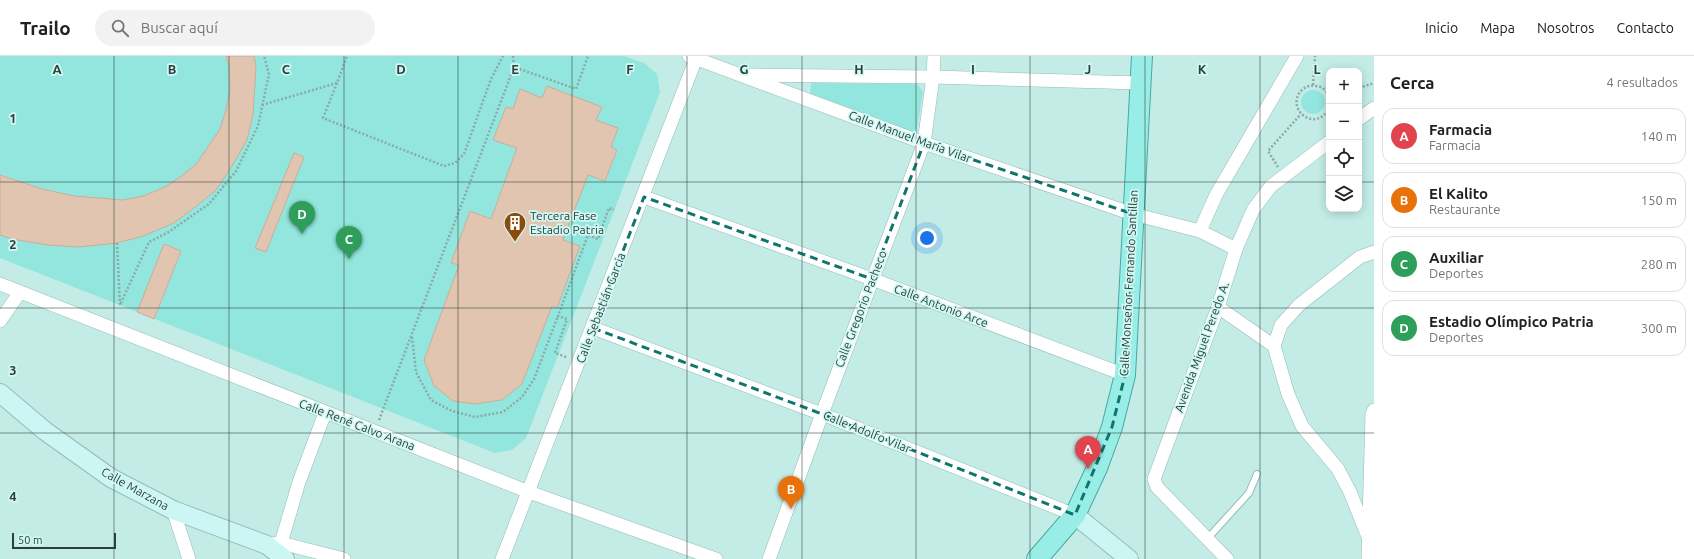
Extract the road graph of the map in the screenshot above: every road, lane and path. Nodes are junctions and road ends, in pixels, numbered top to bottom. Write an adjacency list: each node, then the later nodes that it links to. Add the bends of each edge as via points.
1 (264, 56): 20 (path, via 269,74)
2 (347, 56): 15 (path)
3 (503, 56): 15 (path, via 491,79 464,154 455,163 444,166 324,118)
4 (513, 56): 11 (path)
5 (588, 56): 11 (path, via 576,89)
6 (934, 56): 13 (street, Calle Gregorio Pacheco)
7 (1142, 56): 14 (main road, Calle Monseñor Fernando Santillan)
8 (1297, 56): 31 (street, via 1216,195)
9 (1315, 56): 17 (path)
10 (694, 57): 12 (street, Calle Manuel María Vilar); 28 (street, Calle Sebastián Garcia)
11 (514, 67): 42 (path)
12 (740, 75): 13 (street); 25 (street, Calle Manuel María Vilar)
13 (933, 77): 14 (street); 25 (street, Calle Gregorio Pacheco)
14 (1140, 82): 30 (main road, Calle Monseñor Fernando Santillan)
15 (337, 83): 20 (path)
16 (1374, 83): 18 (path)
17 (1313, 85): 19 (path); 22 (path, via 1299,93 1296,104)
18 (1362, 87)
19 (1326, 92)
20 (262, 105): 32 (path, via 258,126 236,170 209,204 167,233 149,242 120,305)
21 (1374, 108): 24 (street)
22 (1301, 114): 23 (path, via 1311,119); 27 (path, via 1268,151)
23 (1326, 114)
24 (1362, 117)
25 (924, 143): 30 (street, Calle Manuel María Vilar); 35 (street, Calle Gregorio Pacheco)
26 (1326, 144): 27 (street, Avenida Miguel Peredo A.)
27 (1283, 176): 33 (street, Avenida Miguel Peredo A., via 1271,186 1253,210)
28 (644, 197): 35 (street, Calle Antonio Arce); 41 (street, Calle Sebastián Garcia)
29 (614, 210): 39 (path, via 609,208 598,238 588,235)
30 (1133, 214): 31 (street, Calle Manuel María Vilar); 45 (main road, Calle Monseñor Fernando Santillan)
31 (1200, 231): 33 (street, Calle Manuel María Vilar)
32 (117, 243)
33 (1236, 249): 38 (street, Avenida Miguel Peredo A.)
34 (1374, 252): 43 (street, via 1360,257 1298,305 1281,325)
35 (872, 280): 45 (street, Calle Antonio Arce); 49 (street, Calle Gregorio Pacheco)
36 (0, 284): 37 (street, Calle René Calvo Arana)
37 (20, 292): 40 (street); 48 (street, Calle René Calvo Arana)
38 (1218, 307): 43 (street); 55 (street, Avenida Miguel Peredo A., via 1154,478 1157,487)
39 (558, 316): 42 (path, via 534,379 522,397 503,412 474,417 452,411 431,400 416,372); 44 (path, via 567,319 555,353)
40 (0, 321)
41 (593, 328): 44 (street, Calle Sebastián Garcia); 49 (street, Calle Adolfo Vilar)
42 (412, 336): 50 (path)
43 (1274, 346): 56 (street, via 1288,394 1302,426 1338,469)
44 (580, 362): 52 (street, Calle Sebastián Garcia)
45 (1125, 375): 54 (main road, Calle Monseñor Fernando Santillan, via 1112,428)
46 (0, 393): 53 (main road, Calle Marzana, via 45,431 111,478)
47 (1374, 410): 56 (street)
48 (325, 413): 50 (street, Calle René Calvo Arana); 57 (street, via 299,482)
49 (822, 414): 54 (street, Calle Adolfo Vilar); 62 (street, Calle Gregorio Pacheco)
50 (374, 432): 52 (street, Calle René Calvo Arana)
51 (1257, 474): 55 (lane, via 1249,493)
52 (529, 492): 60 (street, Calle Sebastián Garcia); 61 (street, Calle René Calvo Arana)
53 (173, 510): 57 (main road, Calle Marzana); 58 (street)
54 (1076, 515): 63 (main road, Calle Monseñor Fernando Santillan); 64 (main road, Calle Adolfo Vilar)
55 (1208, 538): 65 (street, Avenida Miguel Peredo A.)
56 (1369, 539): 66 (street)
57 (278, 549): 59 (street)
58 (189, 559)
59 (344, 559)
60 (502, 559)
61 (716, 559)
62 (769, 559)
63 (1037, 559)
64 (1129, 559)
65 (1227, 559)
66 (1368, 559)

